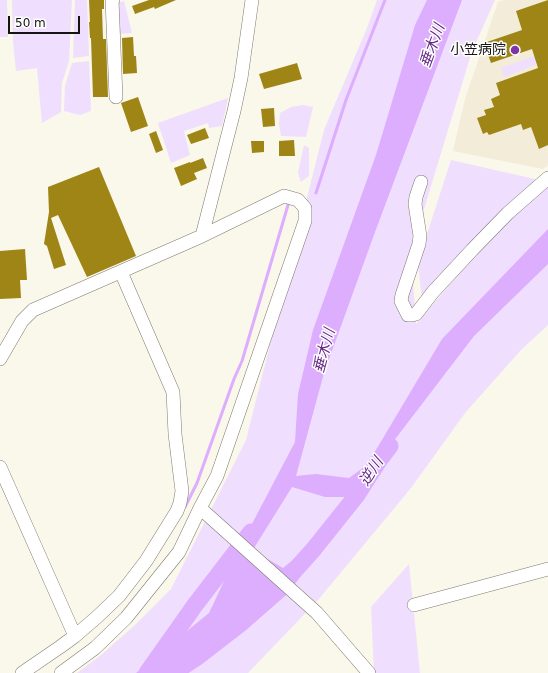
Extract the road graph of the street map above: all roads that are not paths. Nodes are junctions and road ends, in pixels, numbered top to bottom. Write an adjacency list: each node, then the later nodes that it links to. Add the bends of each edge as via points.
1 (113, 0): 3 (street)
2 (252, 0): 6 (street, via 241,78)
3 (116, 97)
4 (548, 178): 5 (street, via 508,213 412,316 408,315 402,294 419,244 415,204)
5 (421, 182)
6 (202, 236): 7 (street); 10 (street, via 284,196 298,200 305,208 305,221 217,476)
7 (121, 272): 8 (street, via 33,310 22,321); 13 (street, via 173,392 182,491 177,511 146,561 118,596)
8 (0, 359)
9 (0, 467): 13 (street)
10 (202, 510): 15 (street, via 179,552 126,618 95,648); 16 (street, via 317,613)
11 (548, 569): 12 (street)
12 (414, 605)
13 (75, 636): 14 (street)
14 (22, 673)
15 (61, 673)
16 (369, 673)

